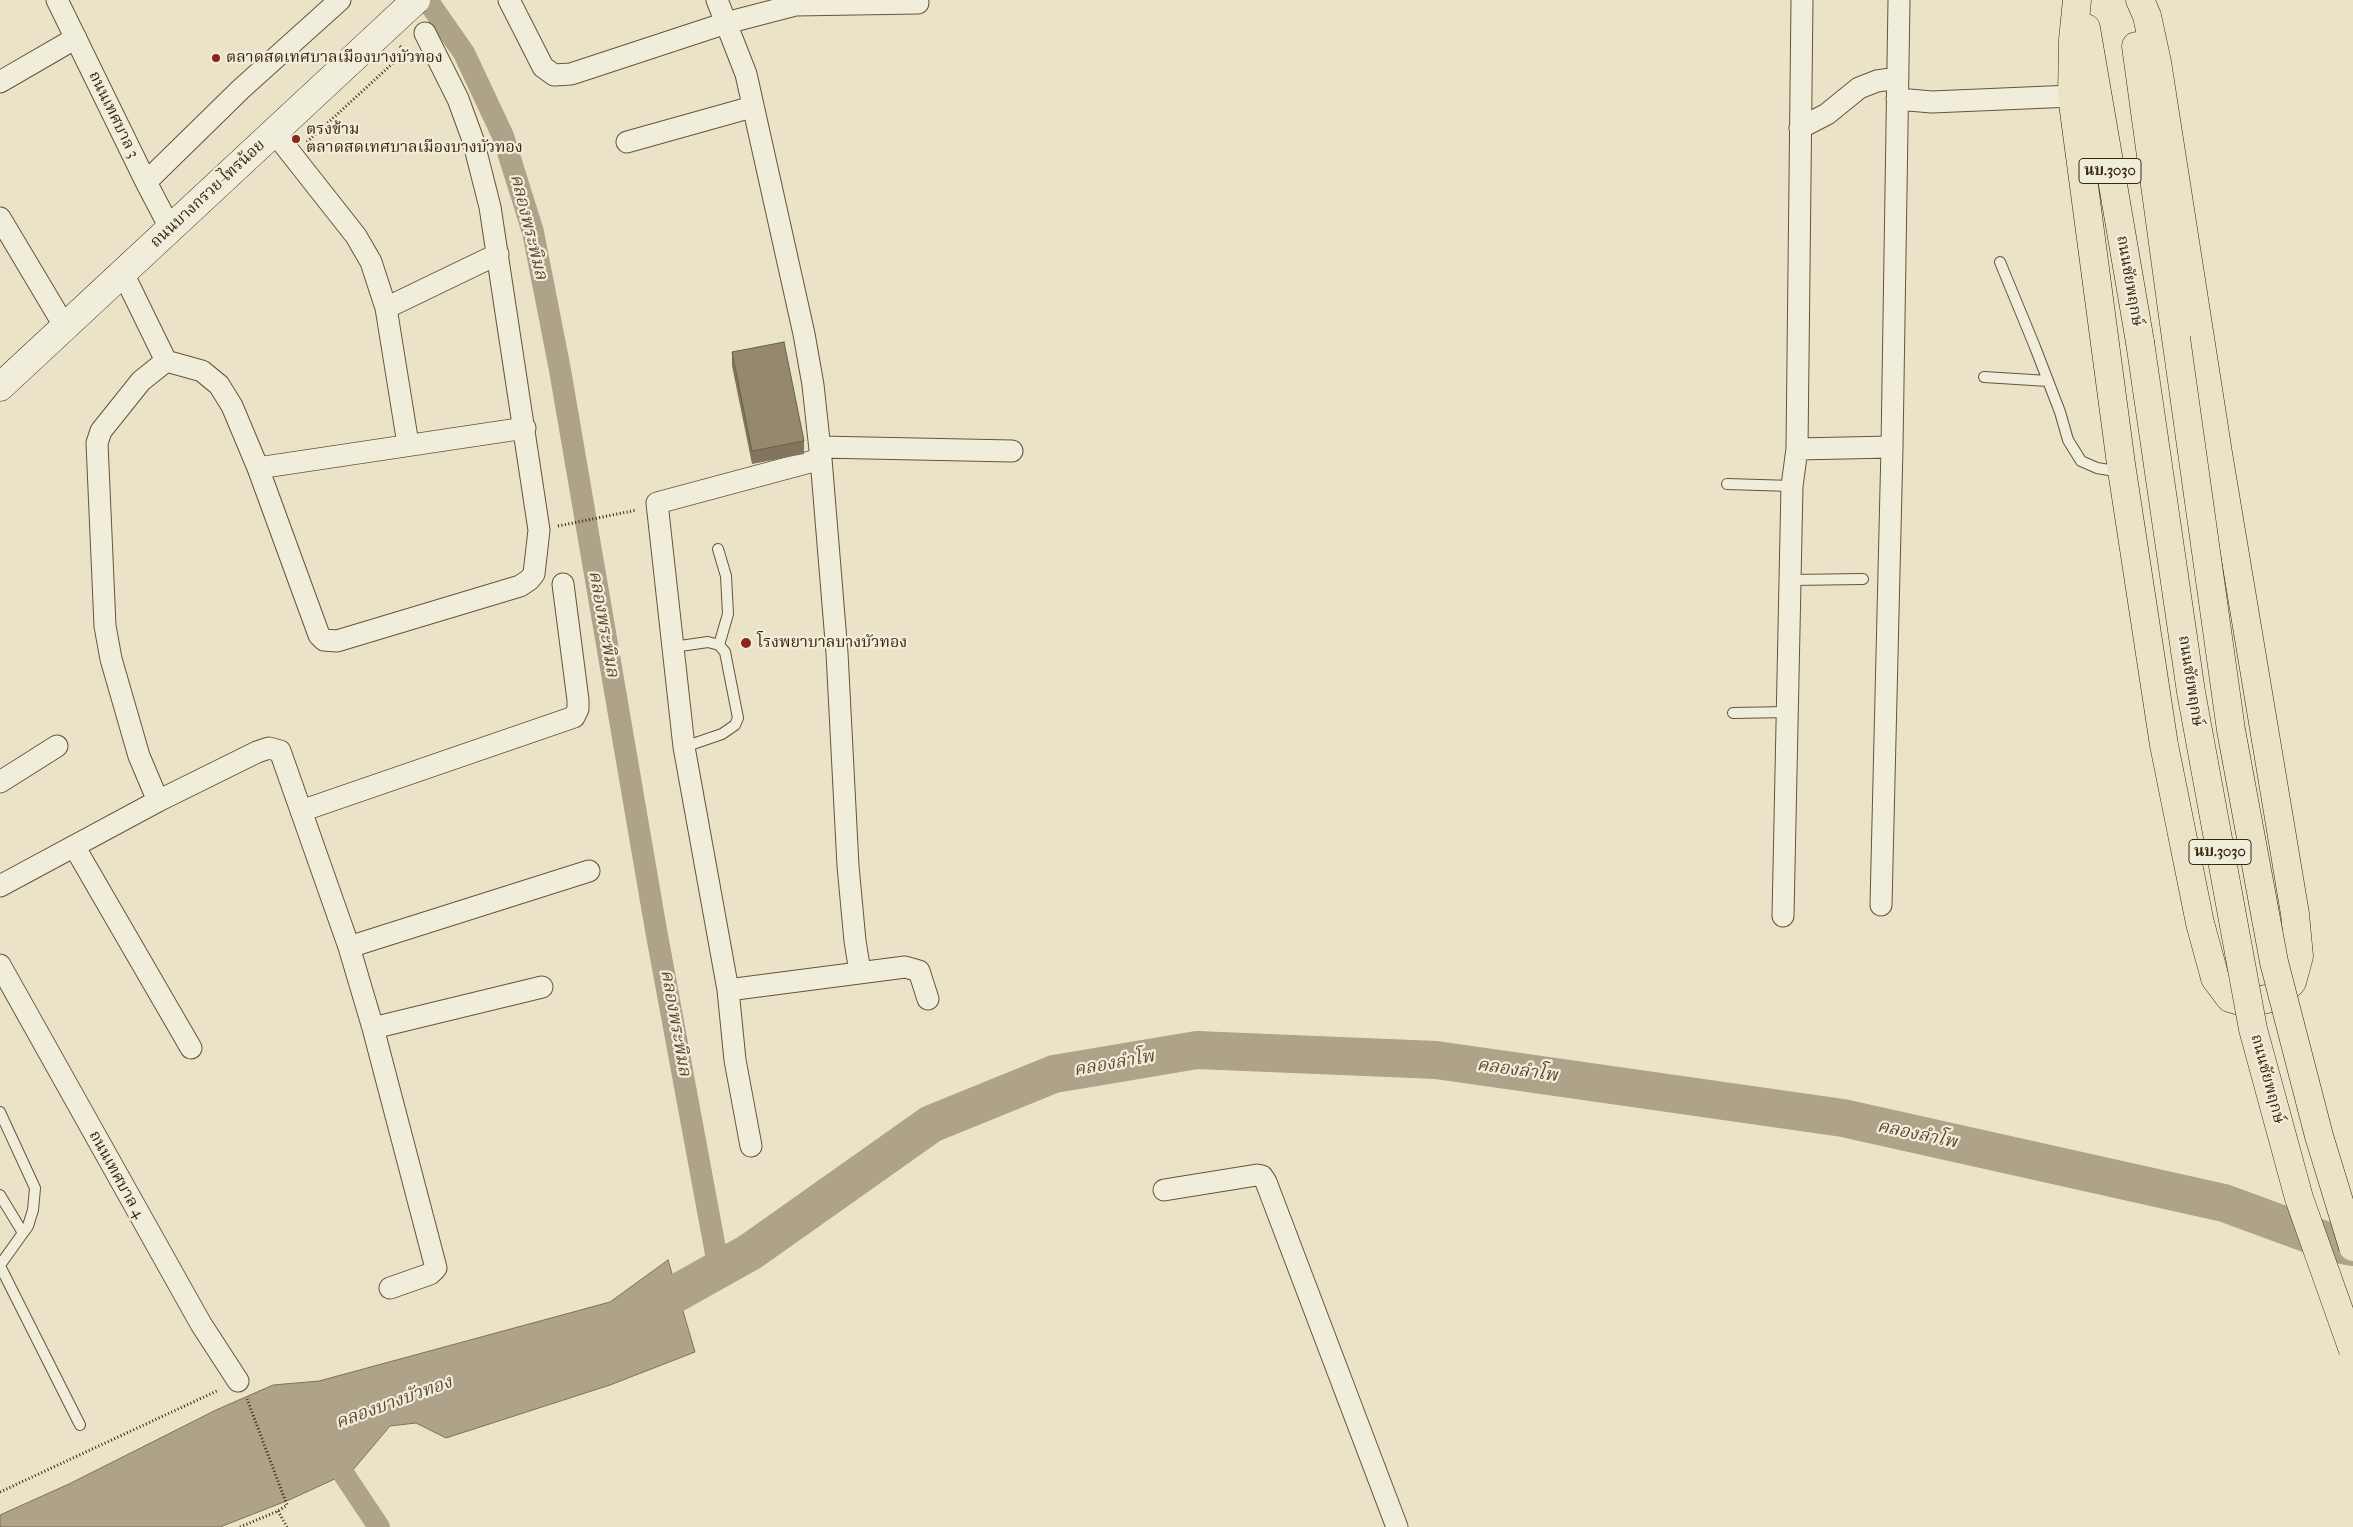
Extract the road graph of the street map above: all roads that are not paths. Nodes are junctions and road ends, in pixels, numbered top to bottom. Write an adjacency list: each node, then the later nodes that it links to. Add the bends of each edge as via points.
1 (57, 0): 15 (street, ถนนเทศบาล 3)
2 (340, 0): 24 (street, via 241,89)
3 (416, 0): 22 (main road, ถนนบางกรวย-ไทรน้อย, bridge)
4 (509, 0): 13 (street, via 543,67 554,75 571,74)
5 (717, 0): 13 (street)
6 (1802, 0): 21 (street)
7 (1899, 0): 16 (street)
8 (2078, 0): 18 (main road)
9 (2082, 0): 80 (main road, ถนนชัยพฤกษ์ / นบ.3030, bridge, via 2140,342 2191,692 2254,1029 2299,1198)
10 (2130, 0): 77 (main road, ถนนชัยพฤกษ์ / นบ.3030, bridge, via 2231,730 2274,962 2319,1136)
11 (2140, 0): 43 (main road, via 2147,16 2157,62 2295,914 2299,956 2292,982 2276,998 2248,1003 2230,998 2215,978 2200,923 2164,745)
12 (918, 3): 13 (street, via 795,5)
13 (726, 23): 20 (street, via 746,74)
14 (425, 33): 27 (street, via 458,99 474,140)
15 (76, 38): 17 (street); 24 (street, ถนนเทศบาล 3)
16 (1898, 78): 19 (street); 21 (street, via 1859,88 1827,114)
17 (0, 82)
18 (2072, 96): 19 (street, via 1932,102); 43 (main road)
19 (1897, 99): 38 (street)
20 (752, 107): 23 (street); 41 (street, via 804,334)
21 (1800, 128): 39 (street)
22 (274, 132): 26 (main road, ถนนบางกรวย-ไทรน้อย); 30 (street, via 356,236 371,262)
23 (628, 142)
24 (146, 182): 26 (street, ถนนเทศบาล 3)
25 (0, 218): 31 (street)
26 (170, 228): 29 (main road, ถนนบางกรวย-ไทรน้อย)
27 (498, 254): 30 (street); 36 (street)
28 (2000, 262): 35 (lane)
29 (122, 273): 31 (main road, ถนนบางกรวย-ไทรน้อย); 32 (street)
30 (386, 308): 37 (street)
31 (65, 327): 34 (main road, ถนนบางกรวย-ไทรน้อย)
32 (166, 361): 42 (street, via 202,371 219,385 232,406); 57 (street, via 141,381 101,431 97,443 105,626 111,659 140,756)
33 (1984, 378): 35 (lane)
34 (2, 380)
35 (2048, 381): 43 (lane, via 2068,440 2081,461 2096,468)
36 (525, 428): 37 (street); 42 (street, via 538,530 534,574 529,580 520,586 337,641 324,640 319,635)
37 (408, 444): 42 (street)
38 (1892, 448): 39 (street); 62 (street)
39 (1797, 449): 45 (street)
40 (1012, 451): 41 (street)
41 (821, 453): 51 (street, via 657,503); 66 (street, via 843,739 848,866)
42 (258, 468)
43 (2122, 472)
44 (1727, 484): 45 (lane)
45 (1792, 486): 48 (street)
46 (718, 549): 50 (lane, via 726,576 728,614)
47 (1863, 579): 48 (lane)
48 (1791, 580): 52 (street)
49 (562, 584): 58 (street, via 578,700 574,717)
50 (719, 645): 51 (lane, via 708,642); 55 (lane, via 725,652 738,718 722,734)
51 (673, 647): 55 (street)
52 (1788, 712): 53 (lane); 63 (street)
53 (1733, 713)
54 (57, 746): 56 (street)
55 (684, 747): 68 (street)
56 (0, 782)
57 (158, 801): 58 (street, via 269,748 282,754); 59 (street)
58 (301, 811): 64 (street)
59 (74, 846): 61 (street); 71 (street)
60 (589, 871): 64 (street)
61 (0, 886)
62 (1881, 905)
63 (1783, 916)
64 (349, 947): 70 (street)
65 (0, 965): 81 (street, ถนนเทศบาล 4, via 187,1300)
66 (860, 972): 68 (street); 69 (street, via 915,968 919,971)
67 (542, 987): 70 (street)
68 (728, 990): 73 (street)
69 (928, 999)
70 (373, 1028): 79 (street, via 436,1268 430,1274)
71 (190, 1048)
72 (0, 1112): 76 (lane, via 35,1188 33,1210)
73 (751, 1146)
74 (1164, 1190): 83 (street, via 1262,1176)
75 (0, 1195): 76 (lane)
76 (23, 1233): 78 (lane)
77 (2353, 1246)
78 (0, 1265): 82 (lane)
79 (390, 1288)
80 (2353, 1350)
81 (240, 1383)
82 (80, 1425)
83 (1397, 1527)

